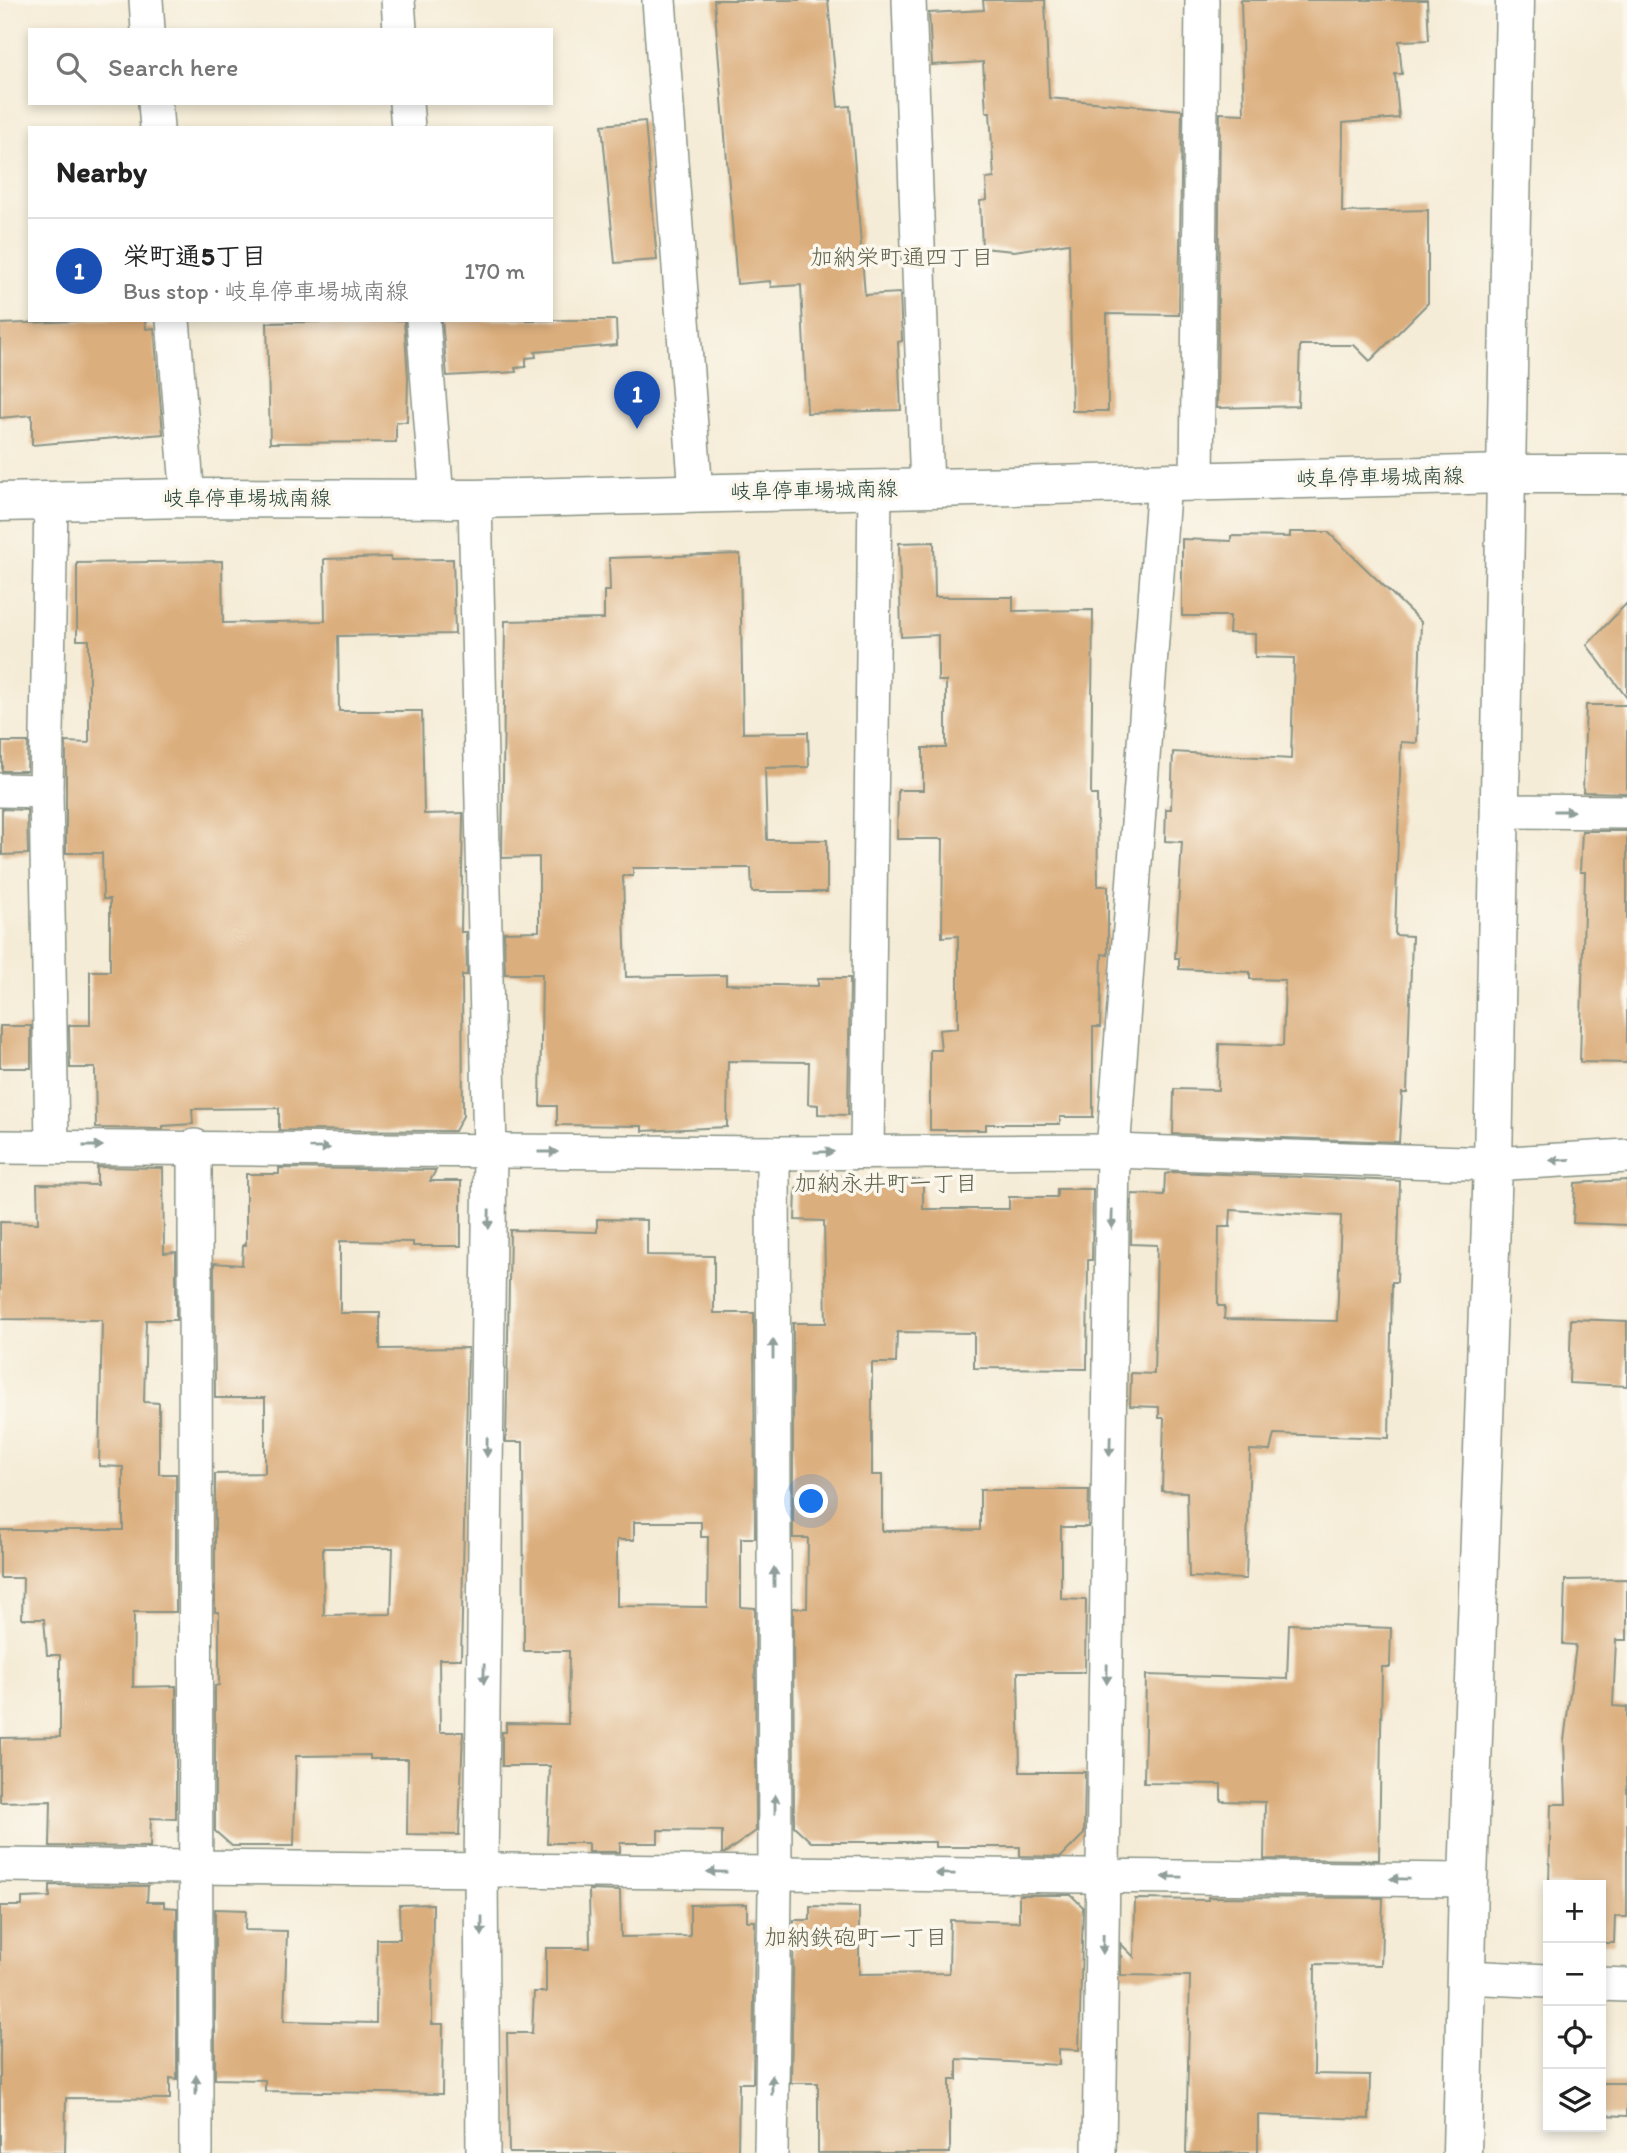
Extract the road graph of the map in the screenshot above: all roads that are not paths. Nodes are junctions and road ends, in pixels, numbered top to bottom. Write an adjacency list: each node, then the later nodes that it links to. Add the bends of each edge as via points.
1 (146, 0): 7 (street)
2 (398, 0): 8 (street)
3 (659, 0): 20 (street)
4 (909, 0): 18 (street)
5 (1202, 0): 17 (street)
6 (1515, 0): 15 (street)
7 (148, 28)
8 (401, 28)
9 (155, 105): 11 (street)
10 (406, 105): 12 (street)
11 (157, 126)
12 (408, 126)
13 (173, 322): 21 (street)
14 (423, 322): 22 (street)
15 (1507, 474): 16 (street, 岐阜停車場城南線); 17 (street, 岐阜停車場城南線); 28 (street)
16 (1627, 474)
17 (1180, 482): 18 (street, 岐阜停車場城南線); 34 (street)
18 (927, 488): 19 (street, 岐阜停車場城南線)
19 (876, 489): 20 (street, 岐阜停車場城南線); 35 (street)
20 (696, 493): 23 (street, 岐阜停車場城南線)
21 (188, 498): 22 (street, 岐阜停車場城南線); 24 (street, 岐阜停車場城南線)
22 (437, 499): 23 (street, 岐阜停車場城南線)
23 (475, 499): 33 (street)
24 (51, 501): 25 (street, 岐阜停車場城南線); 27 (street)
25 (0, 502)
26 (0, 790): 27 (street)
27 (46, 791): 30 (street)
28 (1501, 811): 29 (street, one-way to 29); 38 (street)
29 (1627, 812)
30 (52, 1145): 31 (street, one-way to 31); 32 (street)
31 (195, 1146): 33 (street, one-way to 33); 40 (street)
32 (0, 1147)
33 (490, 1151): 36 (street, one-way to 36); 41 (street, one-way to 41)
34 (1113, 1151): 35 (street); 38 (street); 43 (street, one-way to 43)
35 (867, 1152): 36 (street, one-way to 35)
36 (773, 1153): 42 (street, one-way to 36)
37 (1627, 1156): 38 (street, one-way to 38)
38 (1493, 1164): 44 (street)
39 (0, 1865): 40 (street)
40 (197, 1867): 41 (street); 49 (street, one-way to 40)
41 (481, 1870): 42 (street, one-way to 41); 50 (street, one-way to 50)
42 (775, 1872): 43 (street, one-way to 42); 51 (street, one-way to 42)
43 (1104, 1876): 44 (street, one-way to 43); 52 (street, one-way to 52)
44 (1468, 1880): 45 (street)
45 (1465, 1977): 46 (street); 53 (street)
46 (1543, 1981)
47 (1606, 1984): 48 (street)
48 (1627, 1985)
49 (196, 2153)
50 (483, 2153)
51 (771, 2153)
52 (1099, 2153)
53 (1462, 2153)

